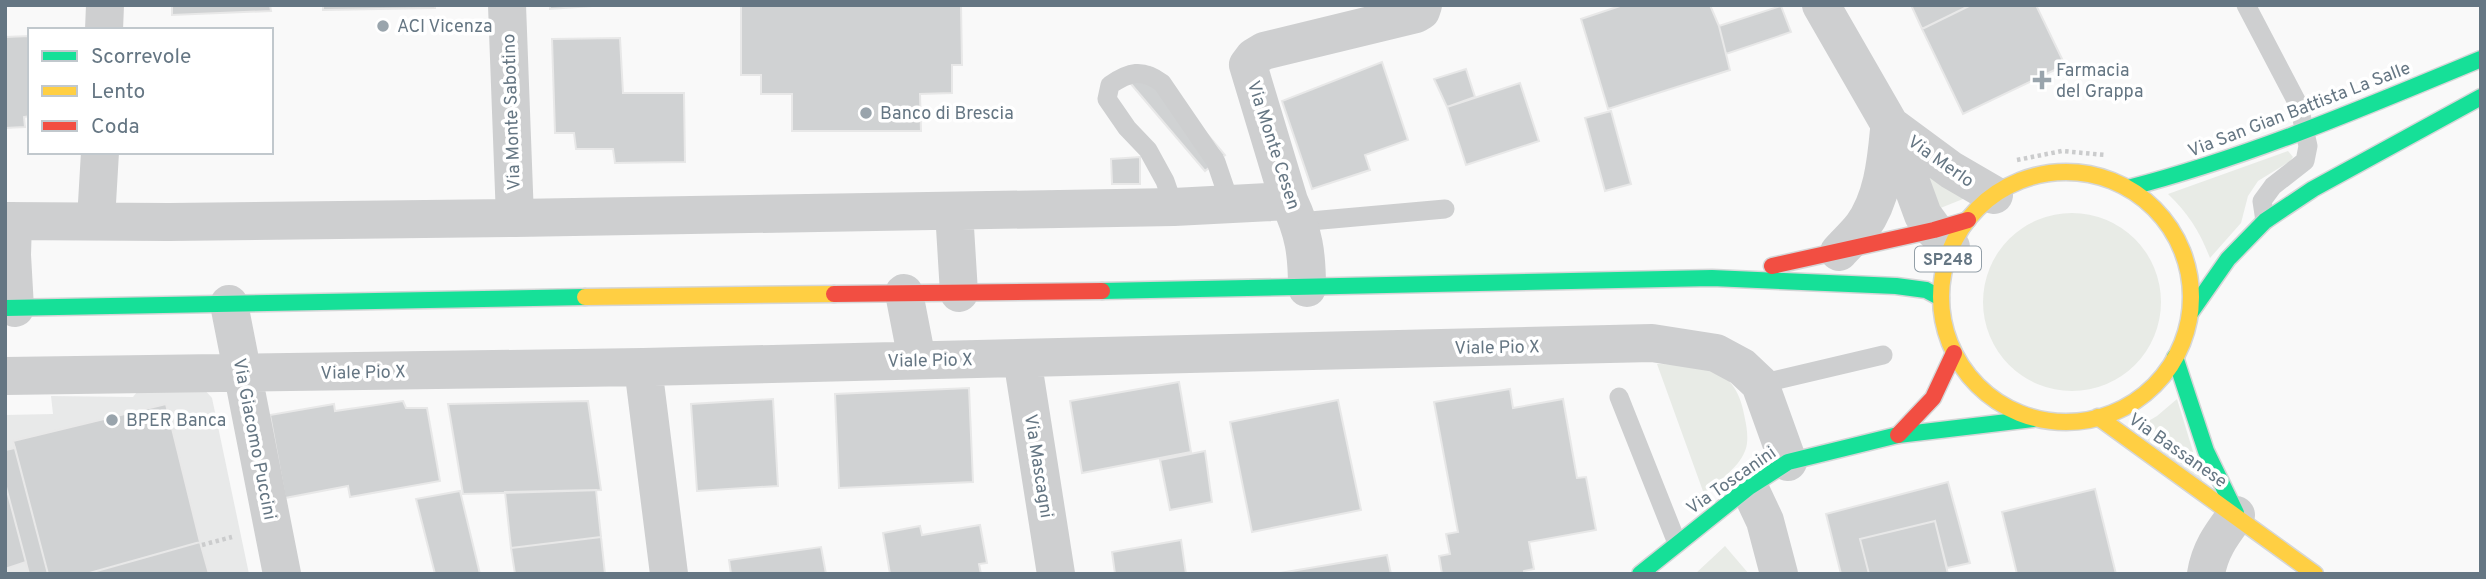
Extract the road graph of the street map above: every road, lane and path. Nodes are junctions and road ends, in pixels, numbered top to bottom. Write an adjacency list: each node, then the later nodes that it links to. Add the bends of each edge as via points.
1 (105, 5): 6 (street)
2 (508, 5): 18 (street, Via Monte Sabotino)
3 (1423, 5): 17 (street, Via Monte Cesen, via 1416,14 1264,51 1248,65)
4 (1821, 5): 9 (street)
5 (2246, 5): 10 (lane, via 2299,106)
6 (104, 28)
7 (2481, 59): 10 (main road, Via San Gian Battista La Salle)
8 (2481, 97): 21 (main road, SP248, via 2313,189)
9 (1890, 125): 22 (street, Via Merlo, via 1951,170); 22 (street, via 1923,215); 23 (street, via 1878,196 1863,226)
10 (2306, 129): 12 (main road, Via San Gian Battista La Salle, via 2179,175); 21 (lane, via 2305,161 2262,201)
11 (100, 154): 19 (street)
12 (2128, 188): 22 (main road, SP248, via 2084,173 2037,176 2014,183); 31 (main road, SP248, via 2157,210 2178,241 2190,275)
13 (1230, 203): 14 (street); 14 (lane, via 1216,162 1161,83 1150,74 1126,74 1110,85 1107,99 1148,150); 17 (street)
14 (1174, 207): 16 (street)
15 (1445, 209): 17 (lane)
16 (954, 211): 18 (street); 27 (street)
17 (1294, 211): 25 (street, Via Monte Cesen, via 1307,253)
18 (515, 218): 19 (street)
19 (96, 220): 20 (street)
20 (9, 221): 30 (street)
21 (2265, 221): 31 (main road, SP248, via 2228,259)
22 (1962, 223): 23 (main road, SP248); 28 (main road, SP248, via 1943,272)
23 (1839, 252): 24 (main road, SP248)
24 (1712, 278): 25 (main road, SP248); 28 (main road, SP248, via 1896,286 1926,290)
25 (1307, 288): 27 (main road, SP248)
26 (904, 293): 27 (main road, SP248); 29 (main road, SP248); 36 (street)
27 (959, 293)
28 (1941, 298): 32 (main road, SP248, via 1944,327)
29 (229, 304): 30 (main road, SP248); 38 (street, Via Giacomo Puccini)
30 (10, 308)
31 (2191, 312): 34 (main road, SP248)
32 (1954, 353): 43 (main road, SP248, via 1972,380 1997,401); 44 (main road, Via Toscanini, via 1942,387 1926,410)
33 (1883, 355): 40 (lane)
34 (2175, 357): 42 (main road, SP248, via 2156,384 2129,404); 47 (main road, Via Bassanese, via 2206,451)
35 (1022, 358): 36 (street, Viale Pio X); 40 (street, Viale Pio X, via 1653,343 1716,353 1742,367); 51 (street, Via Mascagni)
36 (917, 360): 37 (street, Viale Pio X)
37 (643, 367): 38 (street, Viale Pio X); 50 (street)
38 (241, 372): 39 (street, Viale Pio X); 49 (street, Via Giacomo Puccini)
39 (5, 376)
40 (1760, 384): 45 (street)
41 (1619, 397): 48 (lane)
42 (2098, 417): 43 (main road, SP248, via 2062,422); 47 (main road, Via Bassanese)
43 (2033, 419): 44 (main road, Via Toscanini)
44 (1898, 435): 45 (main road, Via Toscanini)
45 (1788, 463): 46 (main road, Via Toscanini)
46 (1749, 487): 48 (main road, Via Toscanini); 53 (street, via 1765,521)
47 (2236, 515): 54 (street, via 2215,542); 55 (main road, Via Bassanese)
48 (1677, 543): 52 (main road, Via Toscanini)
49 (282, 574)
50 (669, 574)
51 (1056, 574)
52 (1640, 574)
53 (1779, 574)
54 (2206, 574)
55 (2315, 574)

